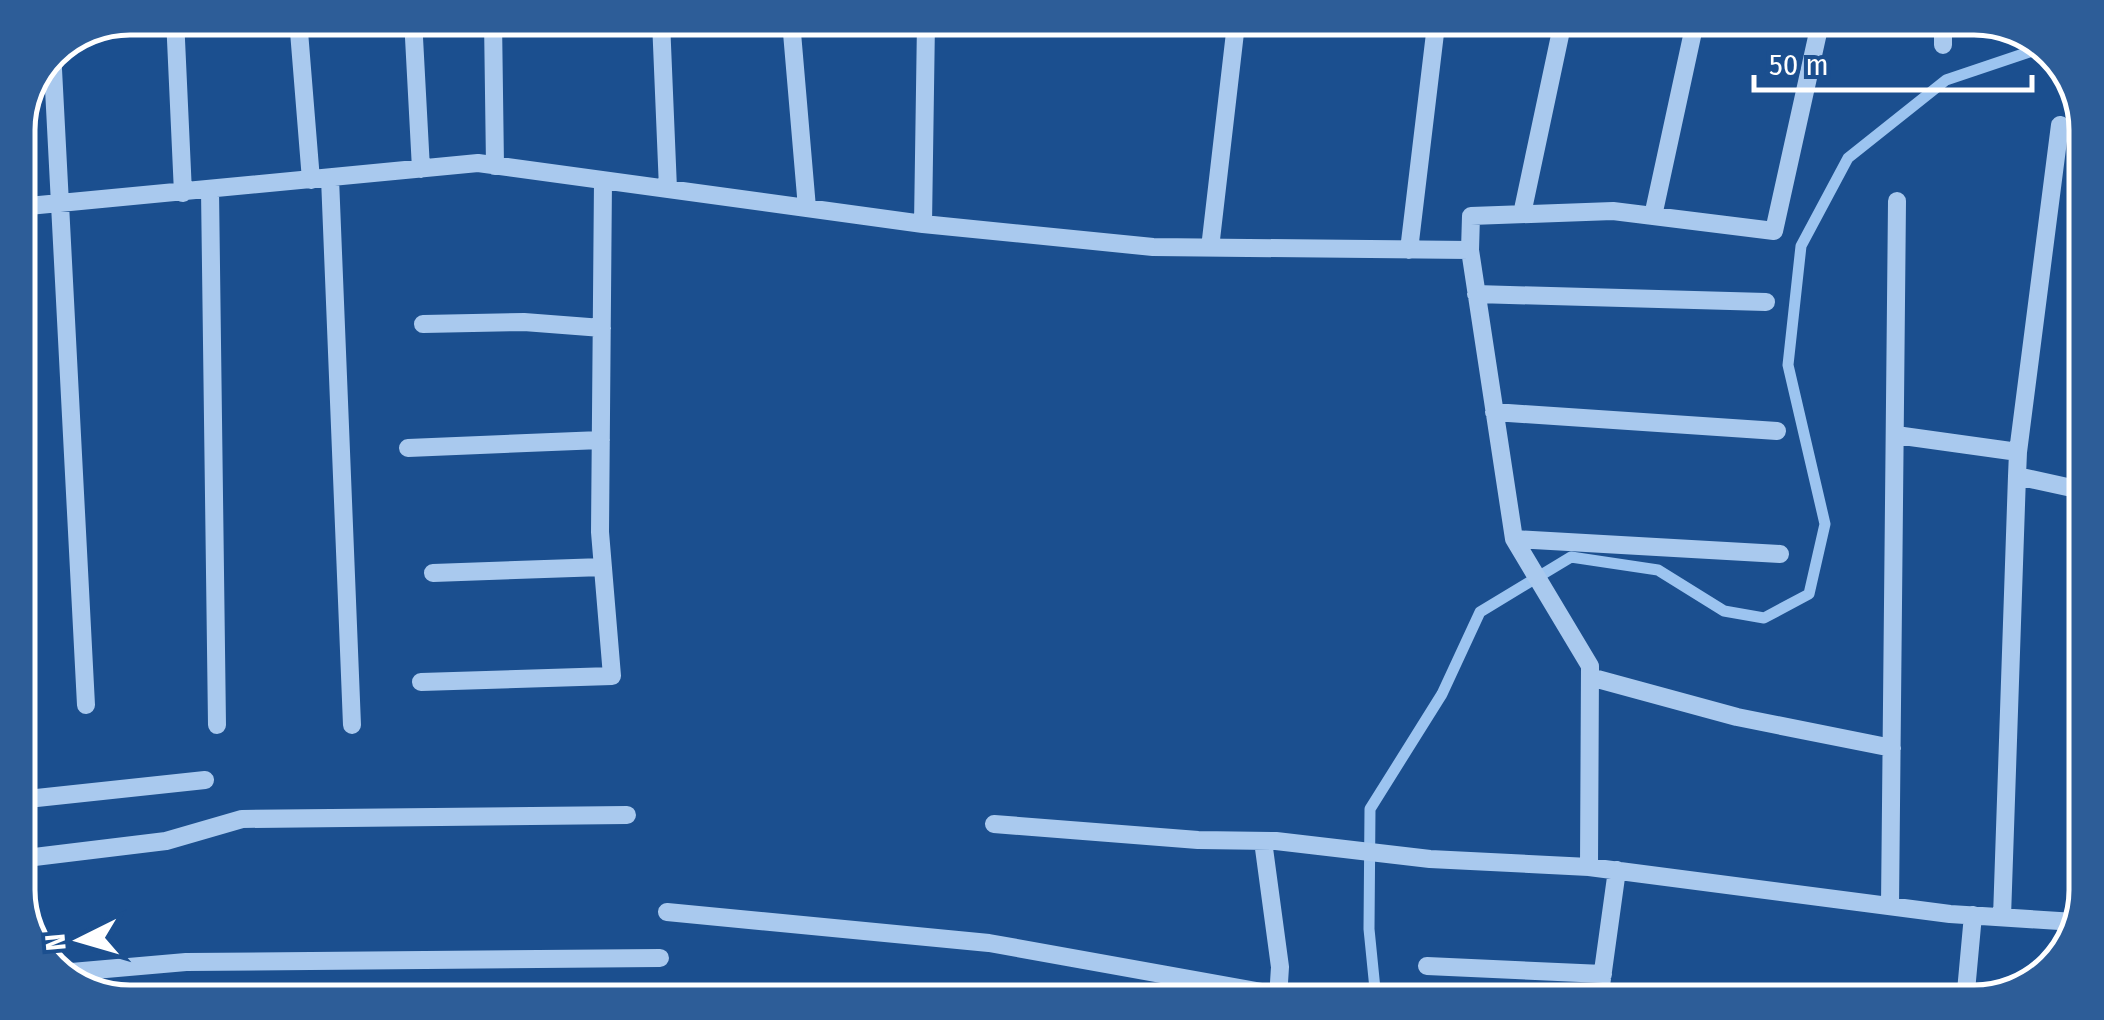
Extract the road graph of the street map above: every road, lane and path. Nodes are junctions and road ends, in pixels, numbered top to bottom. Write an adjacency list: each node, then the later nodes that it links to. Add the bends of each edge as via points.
1 (176, 35): 22 (street)
2 (299, 35): 18 (street)
3 (414, 35): 16 (street)
4 (493, 35): 15 (street)
5 (662, 35): 20 (street)
6 (792, 35): 26 (street)
7 (926, 35): 29 (street)
8 (1235, 35): 30 (street)
9 (1435, 35): 31 (street)
10 (1560, 35): 27 (street)
11 (1692, 35): 28 (street)
12 (1817, 35): 28 (street, via 1774,231)
13 (53, 74): 24 (street)
14 (2060, 125): 42 (street)
15 (495, 166): 16 (street); 19 (street)
16 (421, 169): 17 (street)
17 (330, 178): 18 (street); 53 (street)
18 (311, 180): 21 (street)
19 (603, 180): 20 (street); 36 (street)
20 (668, 189): 26 (street)
21 (210, 190): 22 (street); 52 (street)
22 (183, 193): 24 (street)
23 (1897, 201): 39 (street)
24 (60, 204): 25 (street); 51 (street)
25 (35, 206)
26 (806, 208): 29 (street)
27 (1522, 214): 28 (street, via 1612,210); 32 (street, via 1471,216)
28 (1653, 216)
29 (924, 224): 30 (street)
30 (1210, 248): 31 (street)
31 (1409, 250): 32 (street)
32 (1470, 250): 33 (street)
33 (1476, 294): 34 (street); 37 (street)
34 (1766, 302)
35 (424, 324): 36 (street)
36 (602, 328): 40 (street)
37 (1494, 412): 38 (street); 45 (street)
38 (1777, 431)
39 (1896, 434): 42 (street); 54 (street)
40 (601, 440): 41 (street); 47 (street)
41 (408, 448)
42 (2018, 452): 43 (street)
43 (2017, 476): 44 (street); 66 (street)
44 (2069, 487)
45 (1514, 539): 46 (street); 49 (street, via 1590,666)
46 (1780, 554)
47 (603, 567): 48 (street); 50 (street, via 612,676)
48 (434, 573)
49 (1590, 677): 54 (street, via 1736,717); 61 (street)
50 (421, 682)
51 (86, 705)
52 (217, 725)
53 (352, 725)
54 (1892, 748): 63 (street)
55 (205, 780): 56 (street)
56 (35, 798)
57 (627, 816): 60 (street, via 242,819 166,840)
58 (994, 824): 59 (street)
59 (1263, 841): 61 (street); 73 (street)
60 (35, 857)
61 (1589, 867): 62 (street)
62 (1617, 870): 63 (street); 71 (street)
63 (1890, 906): 65 (street)
64 (667, 912): 72 (street, via 989,943)
65 (1972, 916): 66 (street); 75 (street)
66 (2002, 917): 67 (street)
67 (2064, 921)
68 (660, 958): 70 (street, via 186,962)
69 (1427, 966): 71 (street)
70 (81, 971)
71 (1603, 974): 74 (street)
72 (1218, 985)
73 (1279, 985)
74 (1602, 985)
75 (1966, 985)

